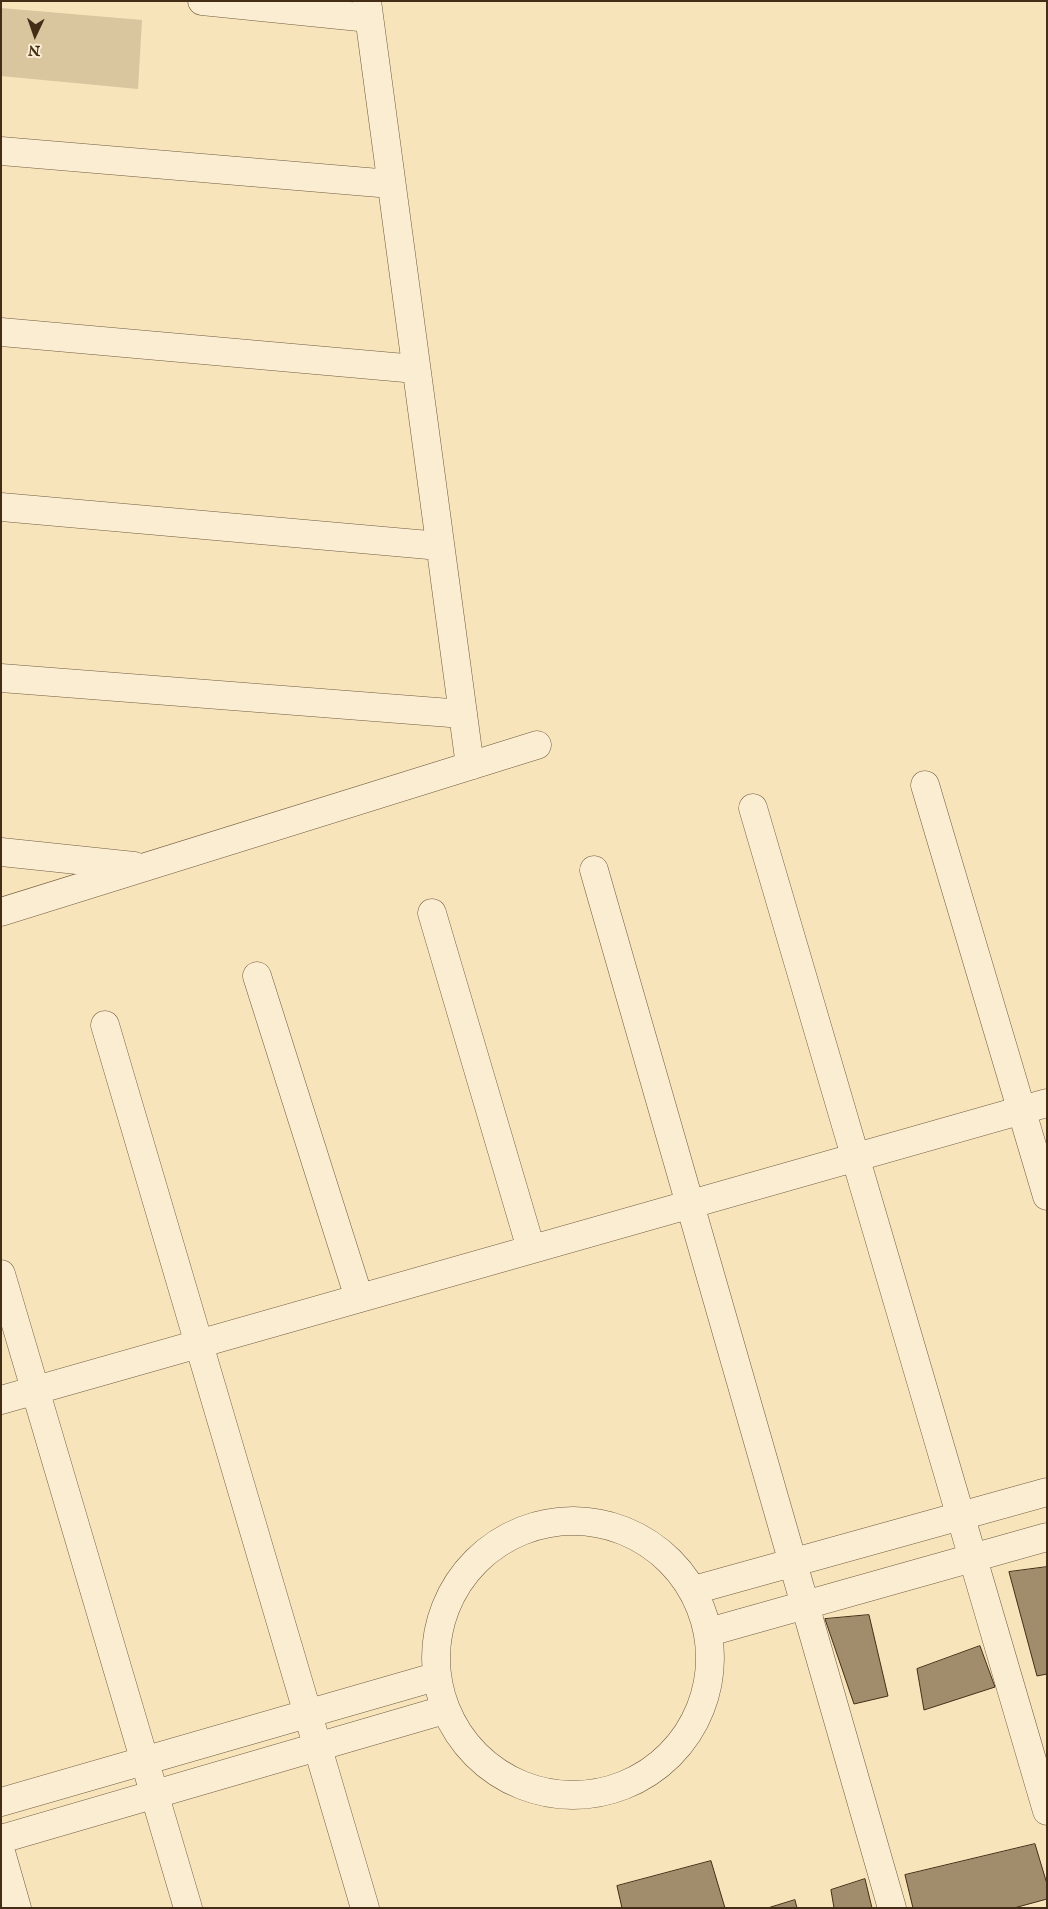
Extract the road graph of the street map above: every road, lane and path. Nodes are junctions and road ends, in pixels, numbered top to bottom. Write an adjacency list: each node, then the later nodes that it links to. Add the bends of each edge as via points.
1 (202, 1): 2 (street)
2 (368, 9): 4 (street)
3 (1, 151): 4 (street)
4 (391, 184): 6 (street)
5 (1, 332): 6 (street)
6 (416, 369): 8 (street)
7 (1, 507): 8 (street)
8 (440, 546): 10 (street)
9 (1, 678): 10 (street)
10 (463, 714): 12 (street)
11 (537, 745): 12 (street)
12 (470, 766): 16 (street)
13 (925, 784): 22 (street)
14 (753, 808): 23 (street)
15 (1, 852): 16 (street)
16 (146, 867): 18 (street)
17 (594, 870): 25 (street)
18 (1, 912)
19 (432, 913): 26 (street)
20 (257, 976): 28 (street)
21 (105, 1025): 29 (street)
22 (1034, 1106): 23 (street); 24 (street)
23 (856, 1157): 25 (street); 33 (street)
24 (1047, 1196)
25 (689, 1203): 26 (street); 36 (street)
26 (530, 1249): 28 (street)
27 (1, 1274): 30 (street)
28 (359, 1298): 29 (street)
29 (199, 1343): 30 (street); 42 (street)
30 (35, 1390): 31 (street); 44 (street)
31 (1, 1400)
32 (1047, 1492): 33 (street)
33 (960, 1516): 35 (street); 36 (street)
34 (1047, 1537): 35 (street)
35 (973, 1558): 38 (street); 47 (street)
36 (793, 1563): 37 (street); 38 (street)
37 (694, 1590): 39 (street); 40 (street, via 664,1554 623,1529 576,1520 528,1527 487,1550 455,1585 437,1629)
38 (805, 1605): 39 (street); 53 (street)
39 (709, 1632): 41 (street, via 711,1678 697,1720 670,1757 633,1783 590,1795 545,1793 503,1777 468,1749)
40 (435, 1677): 41 (street); 42 (street)
41 (444, 1710): 43 (street)
42 (308, 1713): 43 (street); 44 (street)
43 (318, 1747): 45 (street); 52 (street)
44 (144, 1760): 45 (street); 46 (street)
45 (154, 1795): 48 (street); 51 (street)
46 (1, 1802)
47 (1047, 1811)
48 (1, 1839)
49 (1, 1852): 50 (street)
50 (17, 1908)
51 (188, 1908)
52 (365, 1908)
53 (892, 1908)

